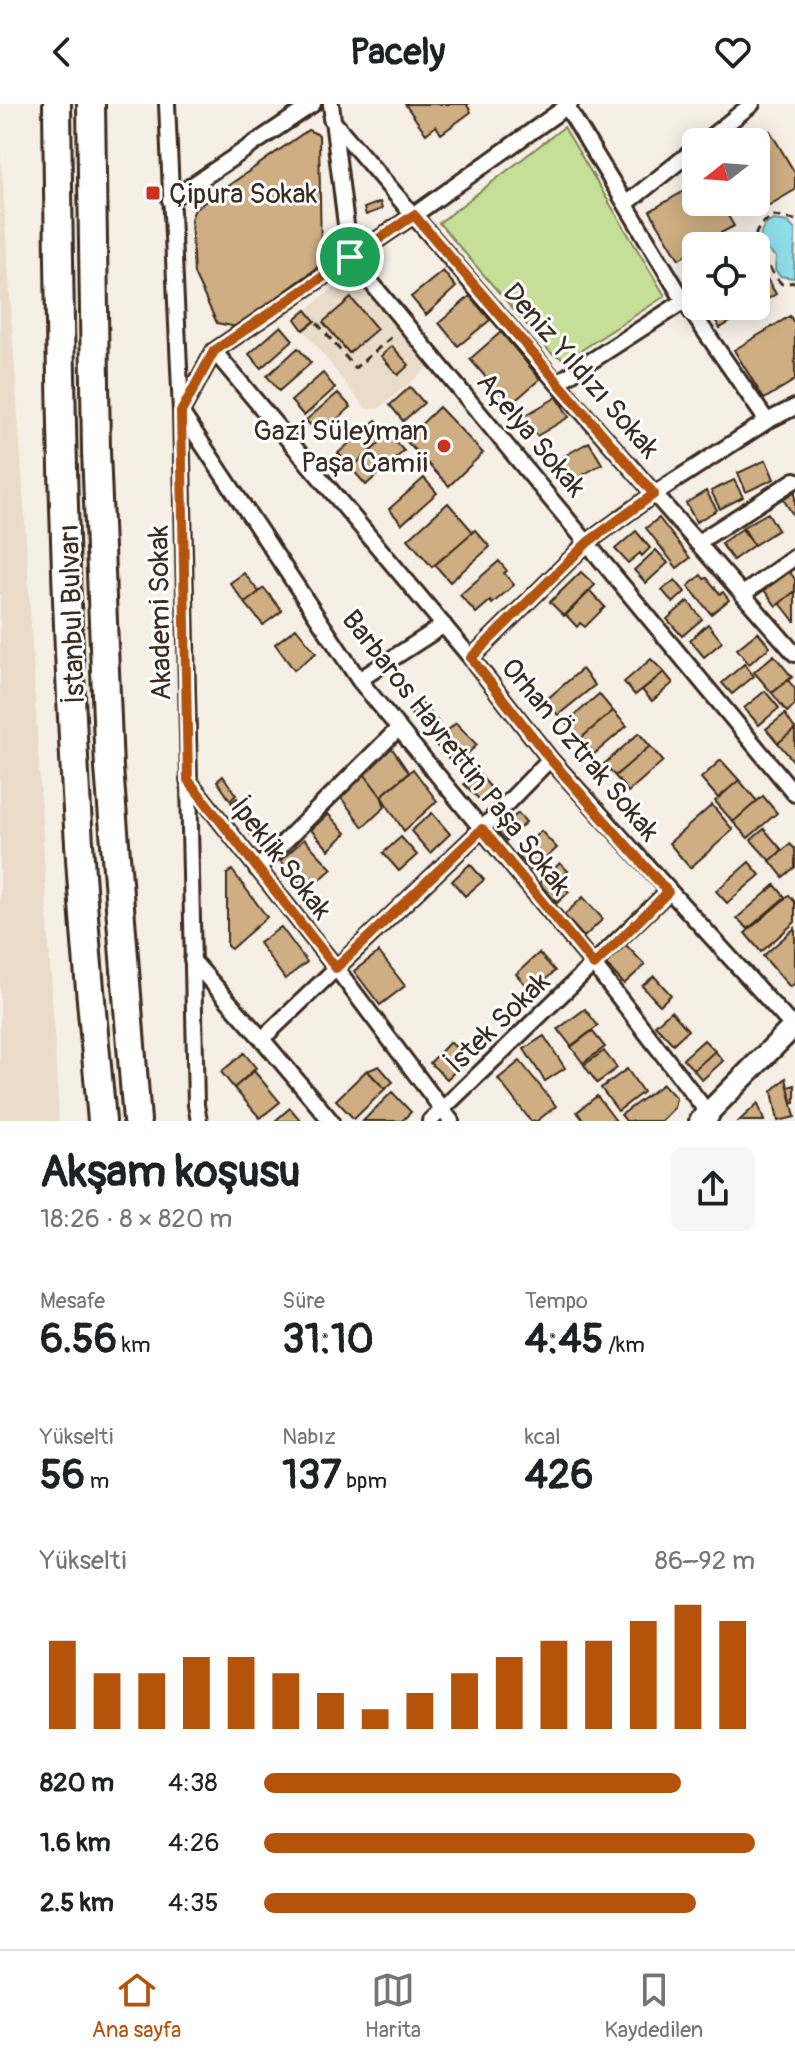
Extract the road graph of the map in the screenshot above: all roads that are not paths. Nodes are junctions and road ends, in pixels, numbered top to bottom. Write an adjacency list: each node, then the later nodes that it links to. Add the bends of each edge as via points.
1 (57, 104): 46 (highway, İstanbul Bulvarı, via 71,688)
2 (91, 104): 47 (highway, İstanbul Bulvarı, via 96,451 109,768)
3 (167, 104): 10 (street, Akademi Sokak)
4 (313, 104): 10 (street)
5 (752, 104): 8 (street)
6 (569, 105): 11 (street); 12 (street)
7 (331, 112): 12 (street, Deniz Yıldızı Sokak); 13 (street)
8 (722, 128)
9 (682, 159): 11 (street)
10 (170, 200): 20 (street, Akademi Sokak)
11 (627, 203): 14 (street)
12 (414, 215): 13 (street); 18 (street, Deniz Yıldızı Sokak)
13 (350, 257): 17 (street); 24 (street, Açelya Sokak)
14 (682, 298)
15 (682, 302): 18 (street)
16 (697, 320): 21 (street)
17 (214, 351): 20 (street); 28 (street, Orhan Öztrak Sokak)
18 (557, 383): 23 (street, Deniz Yıldızı Sokak)
19 (795, 407): 21 (street)
20 (181, 412): 31 (street, Barbaros Hayrettin Paşa Sokak); 34 (street, Akademi Sokak)
21 (767, 421): 23 (street)
22 (795, 480): 25 (street)
23 (654, 494): 24 (street); 25 (street, Deniz Yıldızı Sokak)
24 (588, 542): 30 (street); 35 (street, Açelya Sokak)
25 (697, 543): 27 (street, Deniz Yıldızı Sokak)
26 (795, 557): 27 (street)
27 (743, 594): 29 (street, Deniz Yıldızı Sokak)
28 (444, 625): 30 (street, Orhan Öztrak Sokak); 31 (street)
29 (792, 645)
30 (471, 658): 33 (street, Orhan Öztrak Sokak)
31 (359, 680): 32 (street, Barbaros Hayrettin Paşa Sokak)
32 (399, 728): 36 (street, Barbaros Hayrettin Paşa Sokak); 37 (street)
33 (550, 759): 36 (street); 38 (street, Orhan Öztrak Sokak)
34 (188, 780): 37 (street, İpeklik Sokak); 39 (street, Akademi Sokak)
35 (795, 794)
36 (482, 829): 40 (street, Barbaros Hayrettin Paşa Sokak); 41 (street)
37 (257, 869): 41 (street, İpeklik Sokak)
38 (668, 892): 40 (street, İstek Sokak); 42 (street, Orhan Öztrak Sokak)
39 (192, 960): 43 (street); 48 (street, Akademi Sokak)
40 (594, 965): 44 (street, İstek Sokak); 45 (street, Barbaros Hayrettin Paşa Sokak)
41 (336, 968): 43 (street); 44 (street, İpeklik Sokak)
42 (794, 1026): 45 (main road)
43 (262, 1039): 49 (street)
44 (447, 1116): 50 (street, İstek Sokak)
45 (708, 1118)
46 (102, 1121)
47 (137, 1121)
48 (199, 1121)
49 (331, 1121)
50 (430, 1121)

